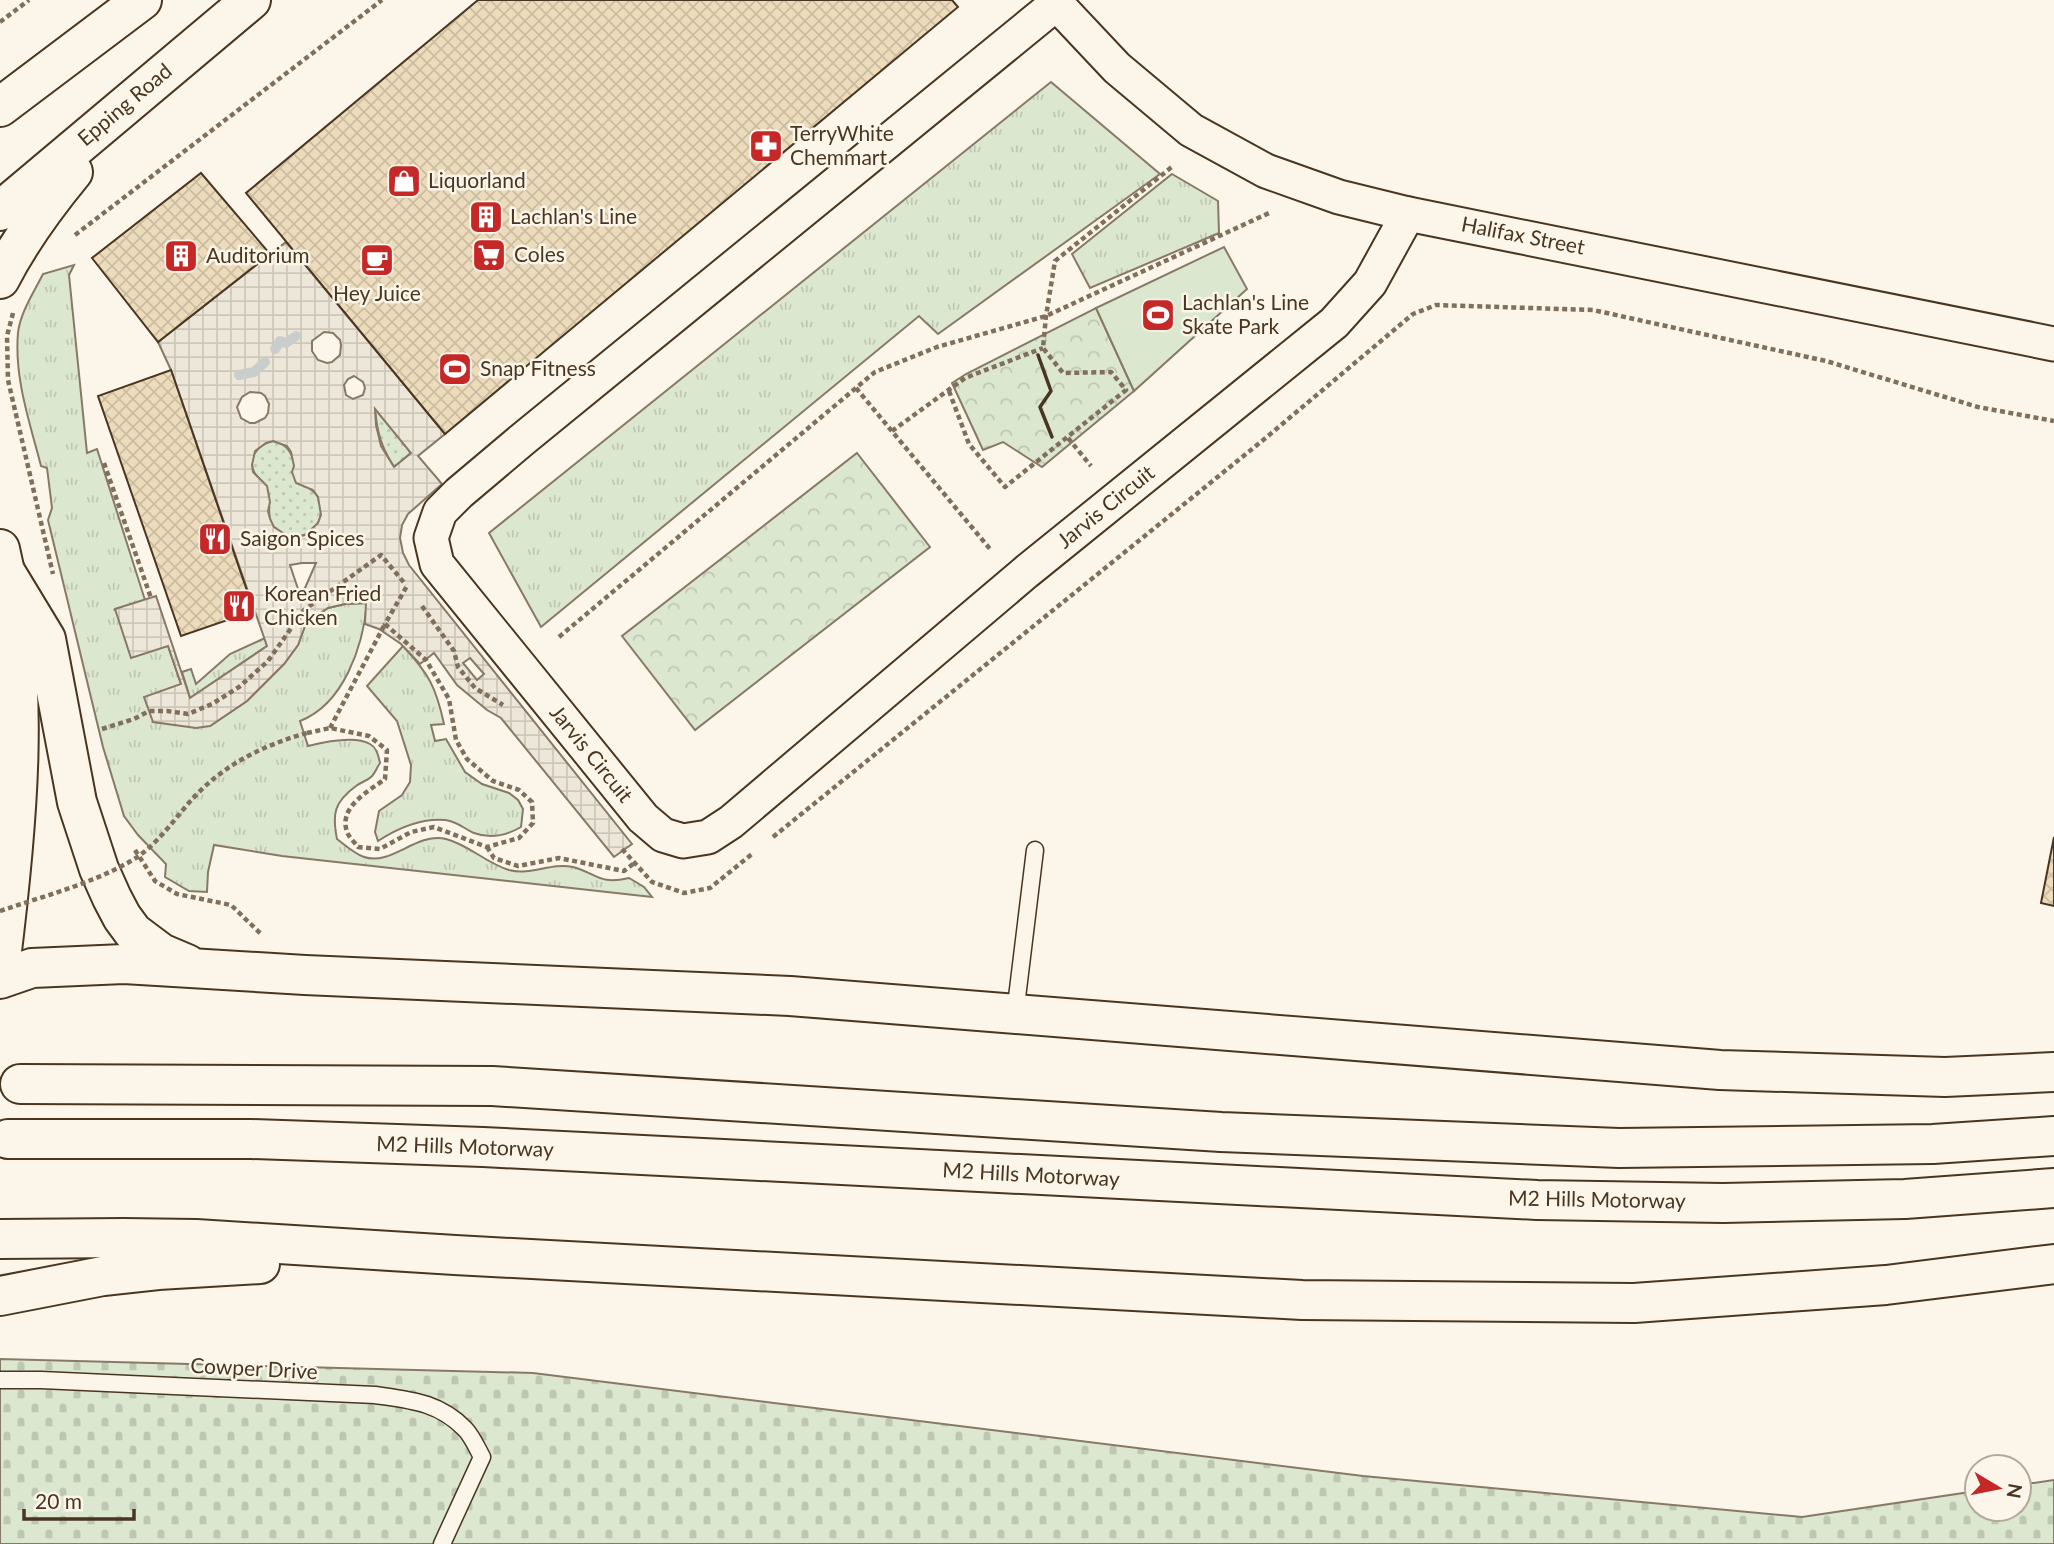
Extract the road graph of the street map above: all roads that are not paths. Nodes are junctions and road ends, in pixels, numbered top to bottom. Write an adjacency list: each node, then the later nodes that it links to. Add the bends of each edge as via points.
1 (142, 0): 4 (main road)
2 (251, 0): 5 (main road, Epping Road)
3 (1054, 2): 7 (street, Halifax Street, via 1117,68 1191,130 1266,171 1339,197); 7 (street, Jarvis Circuit, via 440,512 431,538 437,564 643,818 663,835 683,841 708,837 731,822 1026,572 1334,323 1370,284)
4 (0, 107)
5 (93, 133): 6 (main road, Epping Road); 8 (main road, via 75,171 14,252)
6 (0, 211)
7 (1408, 214): 9 (street, Halifax Street)
8 (9, 291)
9 (2054, 344)
10 (3, 561): 12 (main road, via 14,638 18,745); 13 (main road, via 46,639 72,785 111,898 133,932 161,953)
11 (1035, 850): 15 (lane)
12 (0, 967)
13 (202, 970): 14 (main road, via 77,965 32,968); 15 (main road, via 790,996)
14 (0, 979)
15 (1015, 1014): 16 (main road, via 1720,1070 1945,1077)
16 (2054, 1072)
17 (20, 1084): 18 (main road, via 492,1086 1221,1132 1619,1148 1933,1144)
18 (2054, 1136)
19 (8, 1139): 20 (main road, M2 Hills Motorway, via 251,1139 484,1147 1537,1200 1723,1203 1905,1199)
20 (2054, 1188)
21 (0, 1240): 22 (main road, via 196,1239)
22 (454, 1255): 23 (main road, via 1302,1300 1634,1303 1886,1285); 24 (main road, via 158,1270)
23 (2054, 1264)
24 (0, 1296)
25 (0, 1380): 26 (lane, Cowper Drive, via 375,1395 422,1402 467,1430 482,1457)
26 (442, 1544)

